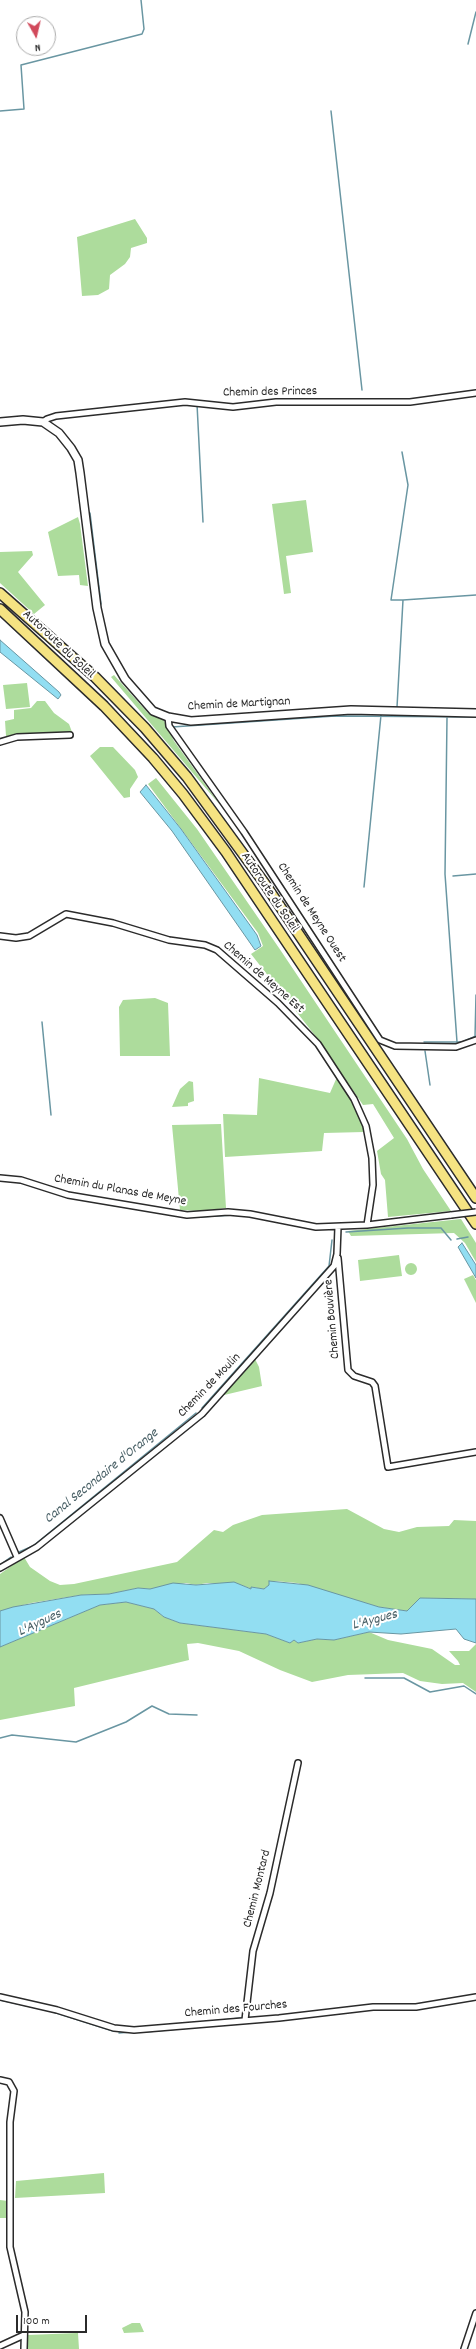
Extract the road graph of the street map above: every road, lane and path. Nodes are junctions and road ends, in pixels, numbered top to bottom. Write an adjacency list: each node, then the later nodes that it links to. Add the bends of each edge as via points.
1 (476, 392): 3 (street, Chemin des Princes, via 410,402 276,402 233,407 185,402 56,416)
2 (0, 422): 3 (main road)
3 (43, 422): 9 (main road, Chemin de Martignan, via 66,440 78,460 97,608 105,644 115,664 143,702 153,711)
4 (0, 593): 15 (highway, Autoroute du Soleil, via 111,693 187,777 252,865)
5 (0, 609): 7 (highway, Autoroute du Soleil)
6 (0, 614): 7 (highway)
7 (25, 631): 17 (highway, Autoroute du Soleil, via 120,722 153,758 200,817)
8 (476, 713): 9 (main road, Chemin de Martignan, via 351,710 202,720)
9 (168, 717): 13 (street, Chemin de Meyne Ouest, via 169,726 244,832 380,1040 395,1046 443,1047 468,1045)
10 (70, 735): 11 (street, via 17,737)
11 (0, 742)
12 (0, 936): 18 (street, Chemin de Meyne Est, via 29,936 66,914 113,922 169,940 205,945 217,950 278,1003 318,1044 354,1099 366,1126 372,1158 373,1185)
13 (476, 1040)
14 (0, 1178): 19 (street, Chemin du Planas de Meyne, via 21,1180 68,1195 188,1215 242,1213 316,1227)
15 (476, 1198)
16 (476, 1212): 18 (street, Chemin du Planas de Meyne, bridge)
17 (476, 1224)
18 (367, 1225): 19 (street, Chemin du Planas de Meyne)
19 (338, 1226): 20 (street, Chemin de Moulin)
20 (337, 1254): 21 (street, Chemin Bouvière, via 348,1370 354,1376 372,1382 377,1390 388,1467); 23 (street, Chemin de Moulin, via 334,1266 202,1414 37,1547)
21 (476, 1452)
22 (0, 1518): 23 (street)
23 (16, 1554): 24 (street, Chemin de Moulin)
24 (0, 1568)
25 (298, 1763): 28 (street, Chemin Montard, via 270,1893 253,1951)
26 (0, 1997): 28 (street, Chemin des Fourches, via 57,2010 118,2029 148,2029)
27 (476, 1997): 28 (street, Chemin des Fourches, via 416,2007 373,2007)
28 (245, 2020)
29 (0, 2080): 31 (street, via 9,2082 14,2091 10,2122 10,2247 25,2312)
30 (476, 2314): 34 (street)
31 (24, 2335): 32 (street); 33 (street)
32 (0, 2346)
33 (24, 2349)
34 (464, 2349)

